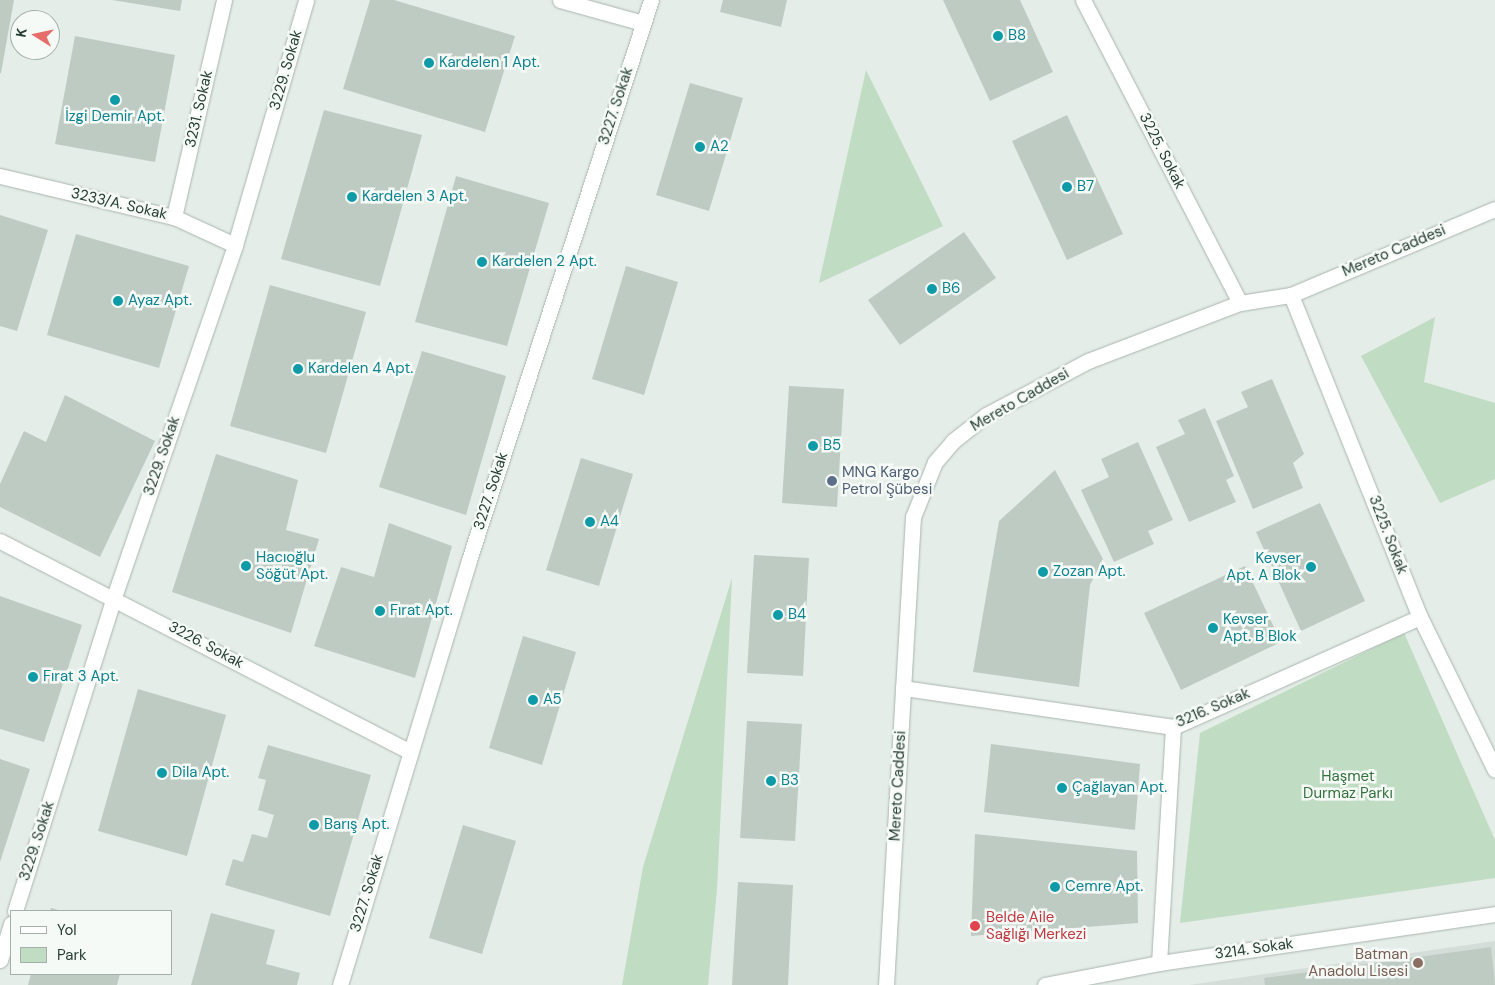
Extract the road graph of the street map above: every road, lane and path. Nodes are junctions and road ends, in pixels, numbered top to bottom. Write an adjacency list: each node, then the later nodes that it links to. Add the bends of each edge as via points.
1 (224, 0): 9 (street, 3231. Sokak)
2 (306, 0): 10 (street, 3229. Sokak)
3 (560, 0): 6 (street)
4 (651, 0): 6 (street, 3227. Sokak)
5 (1083, 0): 12 (street, 3225. Sokak)
6 (643, 23): 18 (street, 3227. Sokak)
7 (0, 176): 9 (street, 3233/A. Sokak)
8 (1495, 209): 11 (street, Mereto Caddesi)
9 (174, 217): 10 (street, 3233/A. Sokak)
10 (234, 244): 14 (street, 3229. Sokak)
11 (1291, 295): 12 (street, Mereto Caddesi); 15 (street, 3225. Sokak)
12 (1240, 303): 16 (street, Mereto Caddesi, via 1088,361 986,416 947,448 935,462 913,517)
13 (0, 541): 14 (street, 3226. Sokak)
14 (114, 597): 18 (street, 3226. Sokak); 20 (street, 3229. Sokak)
15 (1420, 618): 17 (street, 3216. Sokak); 19 (street, 3225. Sokak)
16 (903, 688): 17 (street, 3216. Sokak); 26 (street, Mereto Caddesi)
17 (1173, 727): 24 (street)
18 (410, 752): 25 (street, 3227. Sokak)
19 (1495, 770)
20 (15, 910)
21 (1495, 914): 24 (street, 3214. Sokak)
22 (10, 927): 23 (street)
23 (0, 960)
24 (1159, 963): 27 (street, 3214. Sokak)
25 (340, 985)
26 (886, 985)
27 (1045, 985)

